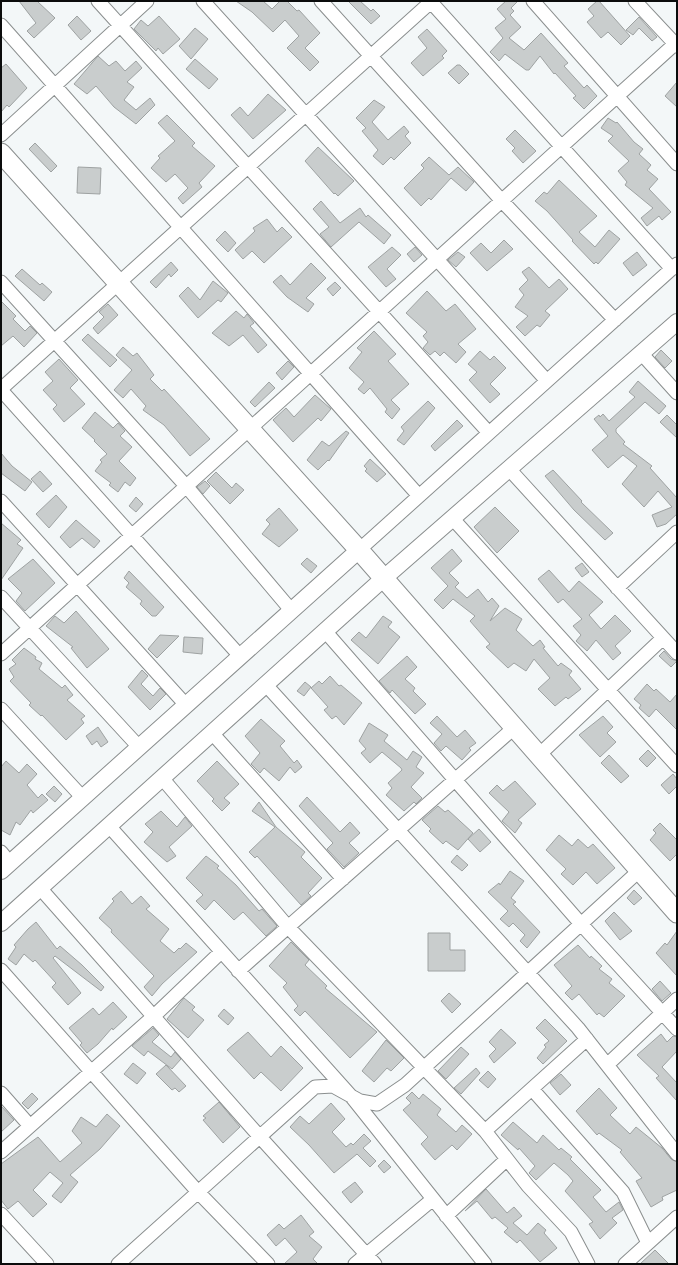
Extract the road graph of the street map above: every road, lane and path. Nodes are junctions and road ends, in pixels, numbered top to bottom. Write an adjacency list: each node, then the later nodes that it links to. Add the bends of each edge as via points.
1 (98, 1): 8 (street)
2 (147, 1): 8 (street)
3 (203, 1): 14 (street)
4 (321, 1): 11 (street)
5 (431, 1): 11 (street); 16 (street)
6 (533, 1): 13 (street)
7 (636, 1): 10 (street)
8 (120, 25): 12 (street); 19 (street)
9 (1, 26): 12 (street)
10 (676, 44): 13 (street)
11 (371, 56): 14 (street); 20 (street)
12 (54, 86): 15 (street); 21 (street)
13 (617, 96): 16 (street); 18 (street)
14 (306, 115): 19 (street); 22 (street)
15 (1, 134)
16 (562, 147): 20 (street); 23 (street)
17 (1, 153): 25 (main road)
18 (677, 164)
19 (248, 166): 21 (street); 26 (street)
20 (502, 201): 22 (street); 27 (street)
21 (180, 227): 25 (street); 31 (street)
22 (438, 260): 26 (street); 32 (street)
23 (674, 267): 27 (street)
24 (1, 282): 29 (street)
25 (118, 283): 29 (street); 35 (main road)
26 (380, 312): 31 (street); 36 (street)
27 (615, 320): 32 (street)
28 (677, 322): 30 (street)
29 (54, 341): 33 (street); 38 (street)
30 (642, 353): 34 (street); 37 (street)
31 (311, 375): 35 (street); 39 (street)
32 (547, 381): 36 (street)
33 (1, 389): 43 (street)
34 (677, 392)
35 (251, 429): 38 (street); 44 (main road)
36 (489, 433): 39 (street)
37 (510, 470): 41 (street); 47 (street)
38 (186, 487): 43 (street); 49 (street)
39 (419, 496): 44 (street)
40 (1, 501): 46 (street)
41 (453, 518): 45 (street); 57 (street)
42 (677, 532): 47 (street)
43 (132, 536): 46 (street); 55 (street)
44 (359, 550): 45 (main road); 49 (street)
45 (384, 578): 51 (street); 60 (main road)
46 (77, 585): 50 (street); 58 (street)
47 (617, 588): 52 (street)
48 (1, 597): 50 (street)
49 (291, 610): 55 (street)
50 (30, 628): 54 (street); 62 (street)
51 (325, 631): 56 (street); 66 (street)
52 (663, 638): 53 (street); 57 (street)
53 (677, 653)
54 (1, 654)
55 (240, 656): 58 (street)
56 (266, 685): 61 (street); 69 (street)
57 (608, 689): 63 (street); 64 (street)
58 (186, 705): 62 (street)
59 (1, 709): 67 (street)
60 (515, 727): 63 (main road); 66 (street)
61 (212, 734): 65 (street); 72 (street)
62 (139, 747): 67 (street)
63 (539, 755): 71 (main road)
64 (677, 766)
65 (162, 778): 68 (street); 77 (street)
66 (455, 780): 69 (street); 76 (street)
67 (83, 798): 70 (street)
68 (109, 826): 73 (street); 78 (street)
69 (398, 830): 72 (street); 81 (street)
70 (4, 862)
71 (640, 870): 74 (main road); 76 (street)
72 (342, 879): 77 (street)
73 (40, 888): 75 (street); 84 (street)
74 (677, 912)
75 (1, 923)
76 (581, 924): 81 (street); 83 (street)
77 (288, 927): 80 (street); 88 (street)
78 (221, 952): 80 (street); 84 (street)
79 (1, 970): 89 (street)
80 (238, 971): 92 (street)
81 (528, 973): 86 (street); 88 (street)
82 (677, 999): 83 (street)
83 (662, 1013): 85 (street); 87 (street)
84 (154, 1016): 89 (street); 95 (street)
85 (677, 1029)
86 (587, 1039): 87 (street); 90 (street)
87 (607, 1065): 97 (street)
88 (424, 1067): 92 (street, via 405,1085 378,1104 360,1101); 94 (street)
89 (92, 1071): 93 (street); 99 (street)
90 (532, 1089): 94 (street); 104 (street, via 623,1192)
91 (1, 1093): 93 (street)
92 (351, 1096): 95 (street, via 333,1086 315,1087); 100 (street)
93 (30, 1126): 96 (street)
94 (485, 1131): 98 (street)
95 (260, 1137): 99 (street); 105 (street)
96 (1, 1152)
97 (677, 1154)
98 (507, 1159): 102 (street); 111 (street, via 528,1186 571,1232)
99 (198, 1192): 107 (street); 108 (street)
100 (433, 1199): 102 (street); 105 (street)
101 (1, 1214): 106 (street)
102 (446, 1216): 110 (street)
103 (677, 1218): 104 (street)
104 (648, 1243): 112 (street)
105 (371, 1259): 109 (street)
106 (47, 1264)
107 (118, 1264)
108 (268, 1264)
109 (355, 1264)
110 (485, 1264)
111 (588, 1264)
112 (625, 1264)

